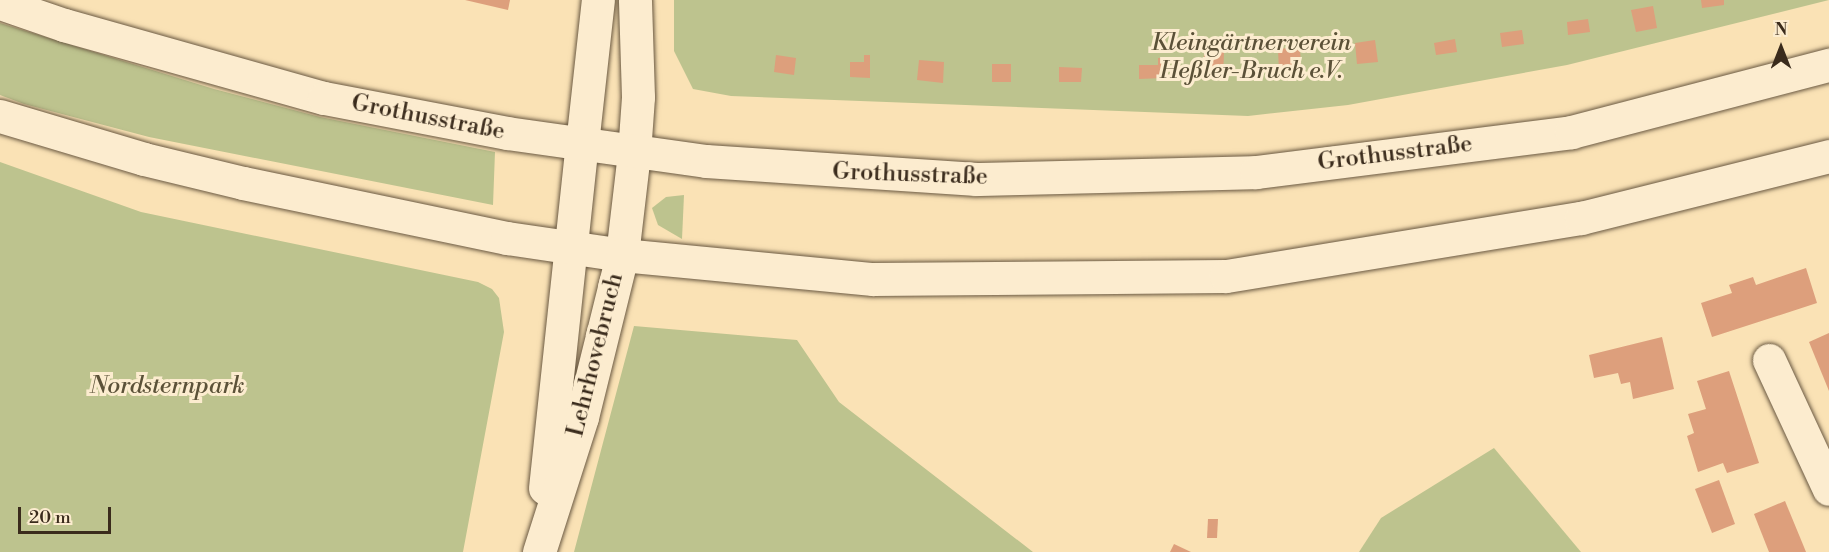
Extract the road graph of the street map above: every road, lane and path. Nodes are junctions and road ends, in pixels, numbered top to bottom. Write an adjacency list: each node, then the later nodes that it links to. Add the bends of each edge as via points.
1 (598, 0): 6 (main road, Lehrhovebruch)
2 (635, 0): 7 (main road, Lehrhovebruch, via 638,97)
3 (0, 3): 6 (main road, Grothusstraße, via 64,26 324,98)
4 (1829, 65): 7 (main road, Grothusstraße, via 1571,132 1256,172 976,179 810,170)
5 (0, 116): 9 (main road, via 232,180)
6 (582, 144): 7 (main road, Grothusstraße); 9 (main road, Lehrhovebruch)
7 (634, 153): 10 (main road, Lehrhovebruch)
8 (1829, 156): 10 (main road, via 1581,218 1226,276 873,279)
9 (573, 250): 10 (main road); 13 (main road, Lehrhovebruch)
10 (622, 255): 13 (main road, Lehrhovebruch, via 582,417)
11 (1769, 360): 12 (main road)
12 (1829, 489)
13 (538, 552)

